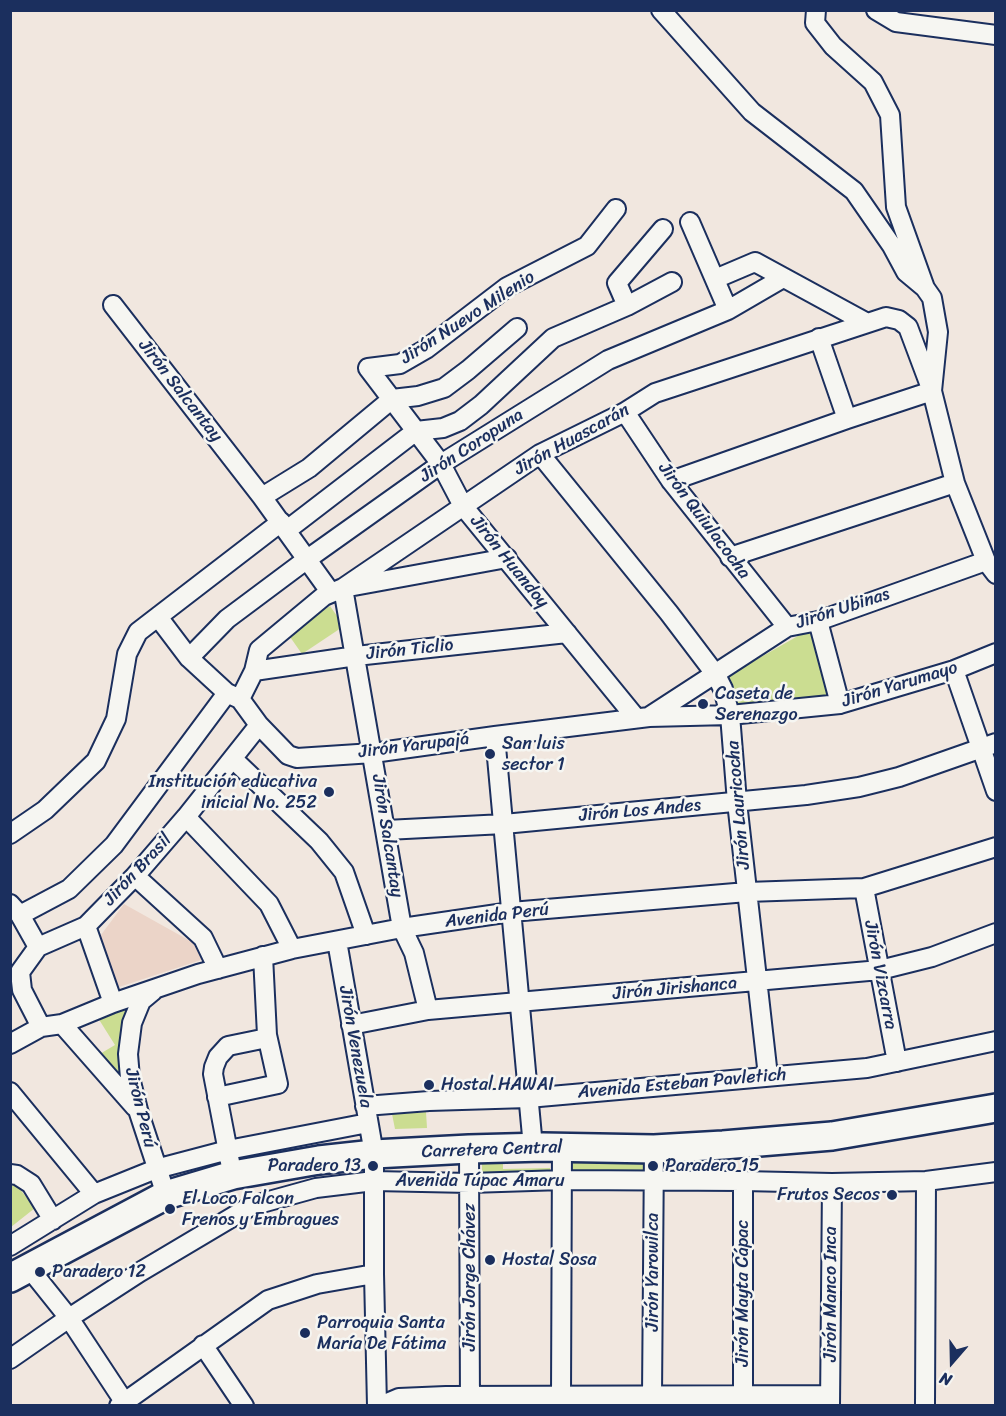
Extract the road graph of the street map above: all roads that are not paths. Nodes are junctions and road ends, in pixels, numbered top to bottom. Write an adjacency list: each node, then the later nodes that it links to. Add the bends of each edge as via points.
1 (661, 10): 11 (street, via 752,112 854,191 906,272)
2 (816, 10): 11 (street, via 815,23 833,46 873,82 890,115 896,207)
3 (876, 10): 4 (street, via 896,22)
4 (996, 35)
5 (616, 209): 18 (street, Jirón Nuevo Milenio, via 587,246 507,287 426,349 400,364)
6 (690, 222): 9 (street)
7 (663, 229): 13 (street, via 617,283)
8 (783, 278): 9 (street, via 755,262); 14 (street, Jirón Coropuna); 15 (street)
9 (715, 279): 14 (street)
10 (672, 282): 13 (street)
11 (925, 288): 19 (street, via 932,298 938,332)
12 (113, 305): 28 (street, Jirón Salcantay)
13 (627, 306): 23 (street, via 553,338 460,420 443,428)
14 (728, 310): 25 (street, Jirón Coropuna, via 608,360)
15 (867, 323): 17 (street, Jirón Huascarán); 19 (street, Jirón Huascarán, via 886,318 904,322)
16 (517, 328): 20 (street, via 444,388)
17 (819, 338): 21 (street, Jirón Huascarán, via 655,393); 22 (street)
18 (368, 368): 20 (street, Jirón Huandoy)
19 (932, 391): 22 (street); 27 (street)
20 (393, 399): 23 (street, Jirón Huandoy); 28 (street, via 309,468)
21 (625, 412): 24 (street, Jirón Huascarán); 26 (street, Jirón Quiulacocha)
22 (847, 419): 26 (street)
23 (416, 431): 25 (street, Jirón Huandoy); 30 (street)
24 (540, 454): 29 (street, Jirón Huascarán); 45 (street, Jirón Lauricocha)
25 (441, 464): 29 (street, Jirón Huandoy); 33 (street, Jirón Coropuna)
26 (671, 481): 31 (street, Jirón Quiulacocha)
27 (955, 483): 31 (street); 34 (street)
28 (262, 497): 30 (street, Jirón Salcantay)
29 (463, 506): 32 (street, Jirón Huandoy); 35 (street, Jirón Huascarán)
30 (284, 526): 33 (street, Jirón Salcantay); 36 (street)
31 (730, 557): 38 (street, Jirón Quiulacocha)
32 (507, 558): 35 (street); 39 (street, Jirón Huandoy)
33 (306, 560): 35 (street, Jirón Salcantay); 42 (street, Jirón Coropuna, via 227,619)
34 (991, 567): 37 (street, Jirón Ubinas)
35 (337, 590): 41 (street, Jirón Salcantay); 44 (street, Jirón Huascarán, via 324,596 259,650)
36 (158, 617): 42 (street, Jirón Yarupajá); 60 (street, via 138,632 127,654 116,719 96,761 45,810)
37 (818, 621): 38 (street, Jirón Ubinas); 47 (street)
38 (787, 627): 45 (street, Jirón Ubinas)
39 (567, 633): 41 (street, Jirón Ticlio); 49 (street, Jirón Huandoy)
40 (996, 653): 43 (street, Jirón Yarumayo)
41 (356, 656): 44 (street, Jirón Ticlio); 53 (street, Jirón Salcantay)
42 (189, 658): 46 (street, Jirón Yarupajá)
43 (954, 670): 47 (street, Jirón Yarumayo); 52 (street)
44 (254, 671): 46 (street, Jirón Huascarán)
45 (716, 675): 48 (street, Jirón Lauricocha); 49 (street, Jirón Ubinas)
46 (233, 696): 50 (street, Jirón Yarupajá); 65 (street, Jirón Huascarán, via 114,845 69,889)
47 (840, 704): 48 (street, Jirón Yarumayo)
48 (730, 715): 49 (street, Jirón Yarupajá); 56 (street, Jirón Lauricocha)
49 (642, 717): 51 (street, Jirón Yarupajá)
50 (259, 724): 53 (street, Jirón Yarupajá, via 288,755 297,758); 54 (street, Jirón Brasil)
51 (495, 735): 53 (street, Jirón Yarupajá); 58 (street)
52 (988, 745): 55 (street); 56 (street, Jirón Los Andes, via 859,787)
53 (373, 753): 59 (street, Jirón Salcantay)
54 (233, 759): 57 (street, Jirón Brasil); 70 (street, via 319,841 344,872)
55 (996, 791)
56 (737, 802): 58 (street, Jirón Los Andes); 64 (street, Jirón Lauricocha)
57 (186, 817): 62 (street, Jirón Brasil); 73 (street, via 269,904)
58 (504, 824): 59 (street, Jirón Los Andes); 66 (street)
59 (386, 830): 68 (street, Jirón Salcantay)
60 (10, 834)
61 (996, 847): 63 (street, Avenida Perú)
62 (135, 876): 67 (street, Jirón Brasil); 75 (street, via 203,938)
63 (864, 888): 64 (street, Avenida Perú); 76 (street, Jirón Vizcarra)
64 (747, 892): 66 (street, Avenida Perú); 77 (street, Jirón Lauricocha)
65 (15, 910): 72 (street)
66 (512, 912): 68 (street, Avenida Perú); 81 (street)
67 (86, 926): 72 (street, Jirón Brasil); 80 (street)
68 (402, 928): 70 (street, Avenida Perú); 82 (street, Jirón Salcantay, via 414,953)
69 (996, 933): 76 (street, Jirón Jirishanca, via 932,957)
70 (366, 935): 71 (street, Avenida Perú)
71 (337, 941): 73 (street, Avenida Perú); 84 (street, Jirón Venezuela)
72 (38, 947): 79 (street, via 20,972)
73 (292, 949): 74 (street, Avenida Perú)
74 (263, 956): 75 (street, Avenida Perú); 86 (street)
75 (218, 969): 78 (street, Avenida Perú)
76 (880, 970): 77 (street, Jirón Jirishanca); 89 (street, Jirón Vizcarra)
77 (757, 981): 81 (street, Jirón Jirishanca); 90 (street, Jirón Lauricocha)
78 (153, 990): 80 (street, Avenida Perú); 95 (street, Jirón Perú, via 141,1001 129,1041 130,1078)
79 (16, 991): 85 (street)
80 (113, 1003): 83 (street, Avenida Perú)
81 (521, 1003): 82 (street, Jirón Jirishanca); 93 (street)
82 (428, 1010): 84 (street, Jirón Jirishanca)
83 (62, 1024): 85 (street, Avenida Perú); 95 (street)
84 (351, 1025): 96 (street, Jirón Venezuela)
85 (41, 1027): 88 (street, Avenida Perú)
86 (267, 1035): 92 (street, via 228,1046 218,1057 213,1074); 92 (street, via 278,1084)
87 (996, 1041): 89 (street, Avenida Esteban Pavletich)
88 (10, 1044)
89 (897, 1062): 90 (street, Avenida Esteban Pavletich)
90 (768, 1076): 93 (street, Avenida Esteban Pavletich)
91 (10, 1092): 113 (street)
92 (217, 1097): 102 (street)
93 (528, 1098): 96 (street, Avenida Esteban Pavletich, via 429,1101); 97 (street)
94 (996, 1108): 100 (highway, Carretera Central, via 832,1136)
95 (138, 1110): 103 (street, Jirón Perú)
96 (367, 1115): 101 (street, Jirón Venezuela); 102 (street, Avenida Esteban Pavletich)
97 (533, 1147): 98 (highway, Carretera Central); 99 (highway, Carretera Central)
98 (562, 1147): 100 (highway, Carretera Central); 106 (street)
99 (470, 1149): 101 (highway, Carretera Central); 111 (street, Jirón Jorge Chávez)
100 (654, 1149): 110 (street, Jirón Yarowilca)
101 (374, 1154): 102 (highway, Carretera Central); 107 (street, Jirón Venezuela)
102 (230, 1163): 103 (street, Avenida Esteban Pavletich); 114 (highway, Carretera Central)
103 (156, 1169): 113 (street, Avenida Esteban Pavletich); 114 (street, Jirón Perú)
104 (996, 1172): 109 (street, Avenida Túpac Amaru)
105 (10, 1174): 115 (street, via 31,1184)
106 (563, 1180): 110 (street, Avenida Túpac Amaru); 111 (street, Avenida Túpac Amaru); 122 (street)
107 (374, 1181): 111 (street, Avenida Túpac Amaru); 118 (street, Jirón Venezuela); 119 (street, Avenida Túpac Amaru, via 316,1188 251,1206)
108 (742, 1181): 110 (street, Avenida Túpac Amaru); 112 (street, Avenida Túpac Amaru); 124 (street, Jirón Mayta Cápac)
109 (926, 1181): 112 (street, Avenida Túpac Amaru); 130 (street)
110 (653, 1182): 123 (street, Jirón Yarowilca)
111 (470, 1183): 126 (street, Jirón Jorge Chávez)
112 (832, 1183): 125 (street, Jirón Manco Inca)
113 (94, 1194): 115 (street, Avenida Esteban Pavletich)
114 (166, 1195): 117 (highway, Carretera Central)
115 (53, 1220): 116 (street, Avenida Esteban Pavletich)
116 (10, 1246)
117 (20, 1273): 119 (street)
118 (374, 1274): 120 (street, via 317,1284 268,1300); 129 (street, Jirón Venezuela)
119 (69, 1318): 121 (street, Avenida Túpac Amaru); 127 (street)
120 (203, 1345): 127 (street); 128 (street)
121 (10, 1359)
122 (561, 1395): 123 (street); 126 (street)
123 (652, 1395): 124 (street)
124 (744, 1400): 125 (street)
125 (830, 1400)
126 (470, 1401): 129 (street, via 399,1398)
127 (124, 1404)
128 (244, 1406)
129 (379, 1406)
130 (925, 1406)

